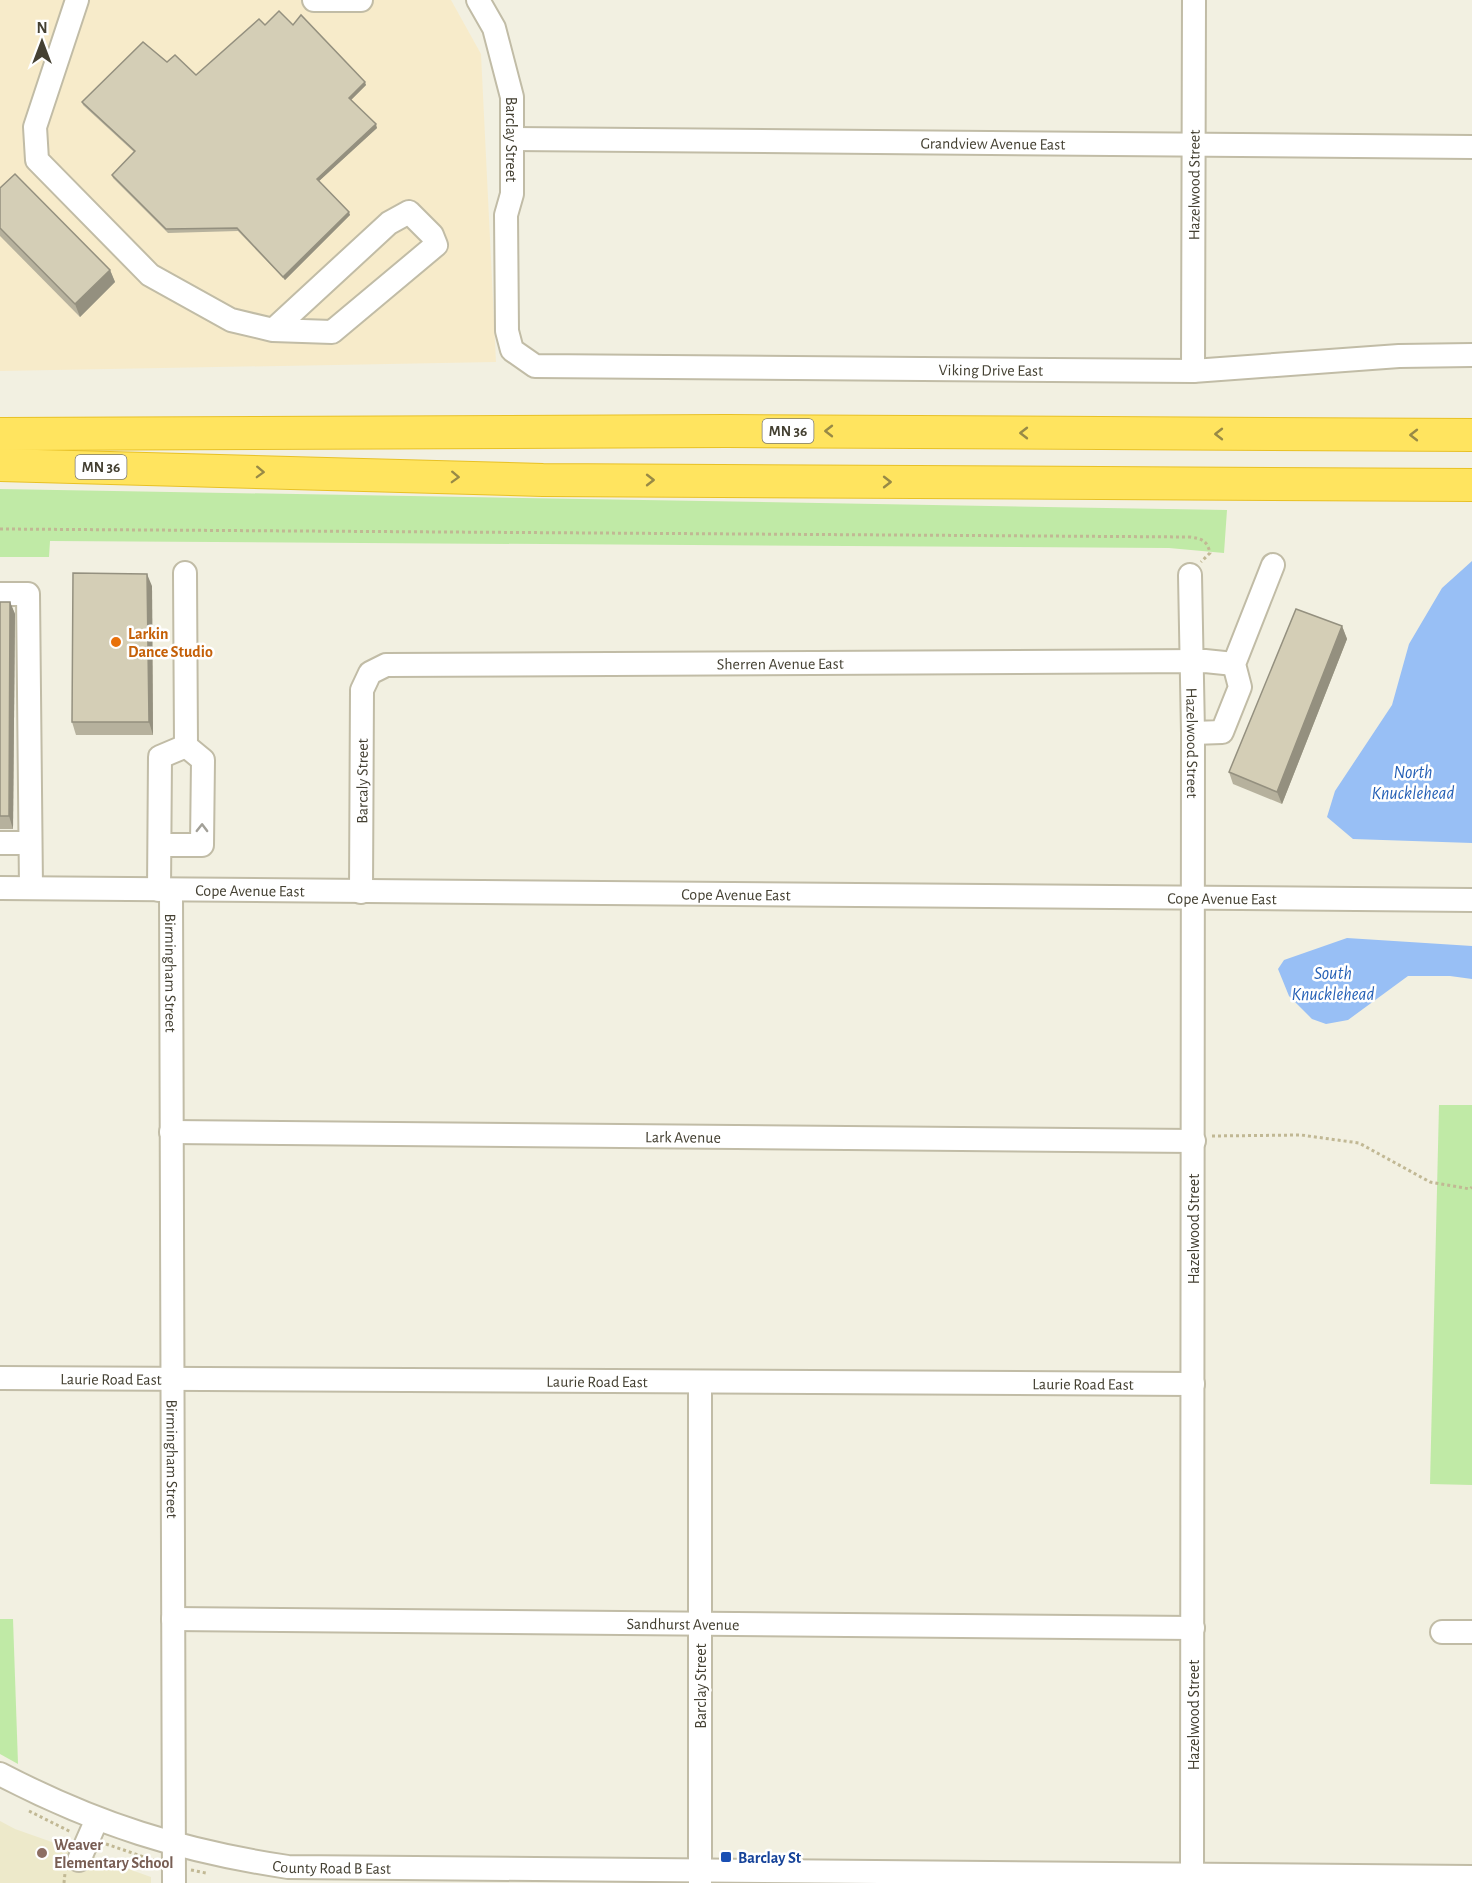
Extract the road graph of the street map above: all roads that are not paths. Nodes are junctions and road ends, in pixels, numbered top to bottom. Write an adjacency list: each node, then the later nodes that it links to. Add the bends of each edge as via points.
1 (77, 0): 11 (street, via 35,127 37,160 150,275 231,320)
2 (314, 0): 3 (street)
3 (361, 0)
4 (478, 0): 6 (street, Barclay Street, via 494,28)
5 (1194, 0): 8 (street, Hazelwood Street)
6 (502, 64): 7 (street, Barclay Street, via 512,97); 10 (street, Barclay Street, via 497,95 498,194)
7 (513, 139): 8 (street, Grandview Avenue East); 10 (street, Barclay Street, via 512,194)
8 (1194, 146): 9 (street, Grandview Avenue East); 14 (street, Hazelwood Street)
9 (1472, 147)
10 (506, 215): 12 (street, Barclay Street, via 507,331)
11 (273, 330): 11 (street, via 332,332 436,245 432,235 409,212 389,223)
12 (512, 351): 14 (street, Viking Drive East, via 535,366)
13 (1472, 355): 14 (street, Viking Drive East, via 1399,356)
14 (1193, 371)
15 (0, 420): 16 (highway)
16 (103, 433): 17 (highway, MN 36); 18 (highway, MN 36, one-way to 16)
17 (0, 434)
18 (1472, 435)
19 (0, 465): 20 (highway, MN 36)
20 (202, 471): 21 (highway); 22 (highway, MN 36, one-way to 22, via 567,480)
21 (0, 477)
22 (1472, 485)
23 (1273, 565): 28 (street)
24 (185, 573): 31 (street)
25 (1190, 575): 27 (street, Hazelwood Street)
26 (0, 594): 33 (street, via 28,594)
27 (1192, 662): 28 (street, Sherren Avenue East); 29 (street, Sherren Avenue East, via 386,665); 30 (street, Hazelwood Street)
28 (1234, 664): 30 (street, via 1240,687 1222,732)
29 (370, 673): 38 (street, Barcaly Street, via 362,690)
30 (1193, 733): 39 (street, Hazelwood Street)
31 (186, 746): 34 (street, Birmingham Street, via 160,757); 34 (street, one-way to 31, via 202,845 203,760)
32 (0, 843): 33 (street)
33 (30, 843): 36 (street)
34 (160, 845): 37 (street, Birmingham Street)
35 (0, 888): 36 (street, Cope Avenue East)
36 (31, 888): 37 (street, Cope Avenue East)
37 (165, 891): 38 (street, Cope Avenue East); 41 (street, Birmingham Street)
38 (361, 892): 39 (street, Cope Avenue East)
39 (1193, 898): 40 (street, Cope Avenue East); 42 (street, Hazelwood Street)
40 (1472, 900)
41 (171, 1132): 42 (street, Lark Avenue); 44 (street, Birmingham Street)
42 (1200, 1139): 46 (street, Hazelwood Street)
43 (0, 1378): 44 (street, Laurie Road East)
44 (172, 1379): 45 (street, Laurie Road East); 47 (street, Birmingham Street)
45 (700, 1382): 46 (street, Laurie Road East); 48 (street, Barclay Street)
46 (1193, 1384): 49 (street, Hazelwood Street)
47 (173, 1619): 48 (street, Sandhurst Avenue); 54 (street, Birmingham Street)
48 (700, 1624): 49 (street, Sandhurst Avenue); 57 (street, Barclay Street)
49 (1193, 1628): 59 (street, Hazelwood Street)
50 (1442, 1632): 51 (street)
51 (1472, 1632)
52 (0, 1774): 53 (street, County Road B East)
53 (97, 1820): 54 (street, County Road B East); 55 (street)
54 (174, 1845): 57 (street, County Road B East, via 288,1867); 60 (street, Birmingham Street)
55 (80, 1860)
56 (1472, 1877): 59 (street, County Road B East)
57 (700, 1878): 58 (street, County Road B East)
58 (1000, 1879): 59 (street, County Road B East)
59 (1192, 1880)
60 (174, 1883)

